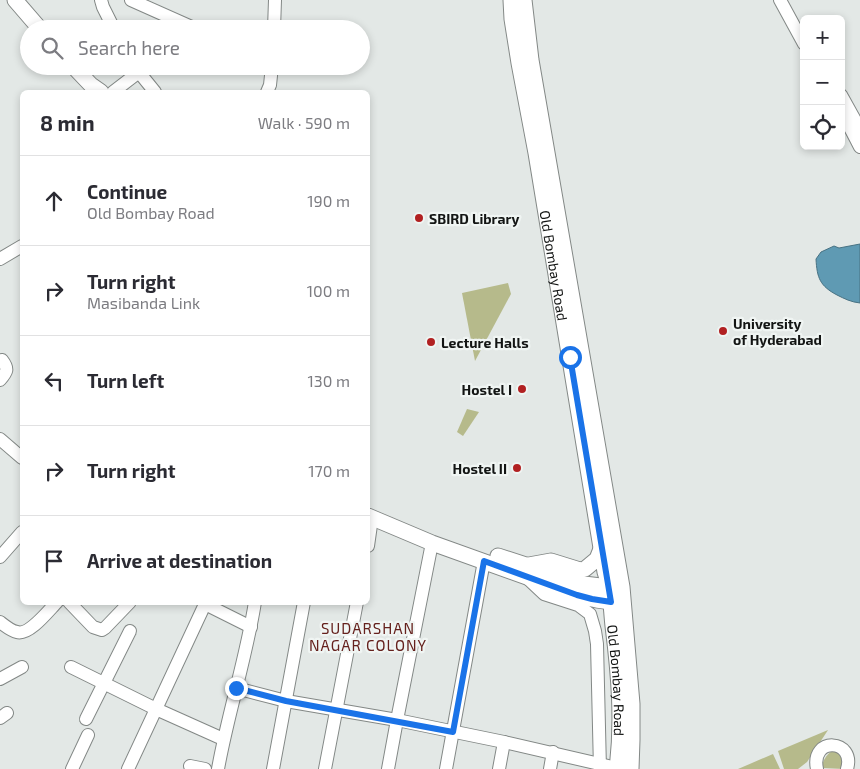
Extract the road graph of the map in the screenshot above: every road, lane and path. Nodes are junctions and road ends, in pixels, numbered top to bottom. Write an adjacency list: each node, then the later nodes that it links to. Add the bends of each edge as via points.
1 (15, 0): 10 (main road)
2 (101, 0): 11 (street)
3 (131, 0): 12 (street)
4 (275, 0): 13 (street)
5 (511, 0): 37 (main road, Old Bombay Road)
6 (524, 0): 41 (main road, Old Bombay Road)
7 (780, 0): 14 (street)
8 (790, 0): 9 (street)
9 (800, 19)
10 (32, 20)
11 (110, 20)
12 (176, 20)
13 (274, 20)
14 (800, 37)
15 (82, 75): 19 (main road)
16 (131, 75): 20 (street)
17 (140, 75): 21 (street)
18 (271, 75): 22 (street)
19 (98, 90)
20 (115, 90)
21 (149, 90)
22 (268, 90)
23 (845, 111): 25 (street)
24 (845, 113): 26 (street)
25 (860, 129)
26 (860, 146)
27 (20, 247): 28 (street)
28 (0, 259)
29 (1, 357): 30 (street, via 7,368)
30 (0, 380)
31 (0, 439): 32 (street)
32 (20, 456)
33 (370, 513): 36 (main road)
34 (370, 513): 40 (main road, via 451,540)
35 (20, 534): 38 (street)
36 (432, 543): 39 (main road); 62 (street)
37 (601, 549): 40 (main road, via 586,569 551,561); 41 (main road, Old Bombay Road)
38 (0, 557)
39 (484, 561): 40 (main road); 63 (street)
40 (527, 571): 41 (main road); 69 (street, via 544,594 578,605 590,614 597,644)
41 (616, 594): 80 (main road, Old Bombay Road, via 632,704 632,740)
42 (54, 605): 50 (street, via 25,632 19,633)
43 (72, 605): 44 (street, via 93,627 102,630)
44 (127, 605)
45 (204, 605): 59 (street)
46 (209, 605): 51 (street)
47 (255, 605): 51 (street)
48 (303, 605): 58 (street)
49 (355, 605): 60 (street)
50 (0, 622)
51 (251, 627): 57 (street)
52 (130, 632): 56 (street)
53 (22, 667): 55 (street)
54 (71, 667): 56 (street)
55 (0, 679)
56 (104, 684): 59 (street); 61 (street)
57 (236, 688): 58 (street); 65 (street)
58 (286, 701): 60 (street); 74 (street)
59 (156, 709): 65 (street); 71 (street)
60 (336, 710): 62 (street); 75 (street)
61 (86, 719)
62 (397, 720): 63 (street); 76 (street)
63 (453, 732): 66 (street); 77 (street)
64 (88, 735): 70 (street)
65 (223, 740): 73 (street)
66 (504, 742): 67 (street); 78 (street)
67 (553, 752): 69 (street); 79 (street)
68 (190, 766): 72 (street)
69 (600, 766): 80 (street)
70 (72, 769)
71 (128, 769)
72 (205, 769)
73 (218, 769)
74 (273, 769)
75 (326, 769)
76 (388, 769)
77 (446, 769)
78 (499, 769)
79 (550, 769)
80 (622, 769)
81 (817, 769): 82 (street, via 818,754 831,745 846,752)
82 (847, 769)

